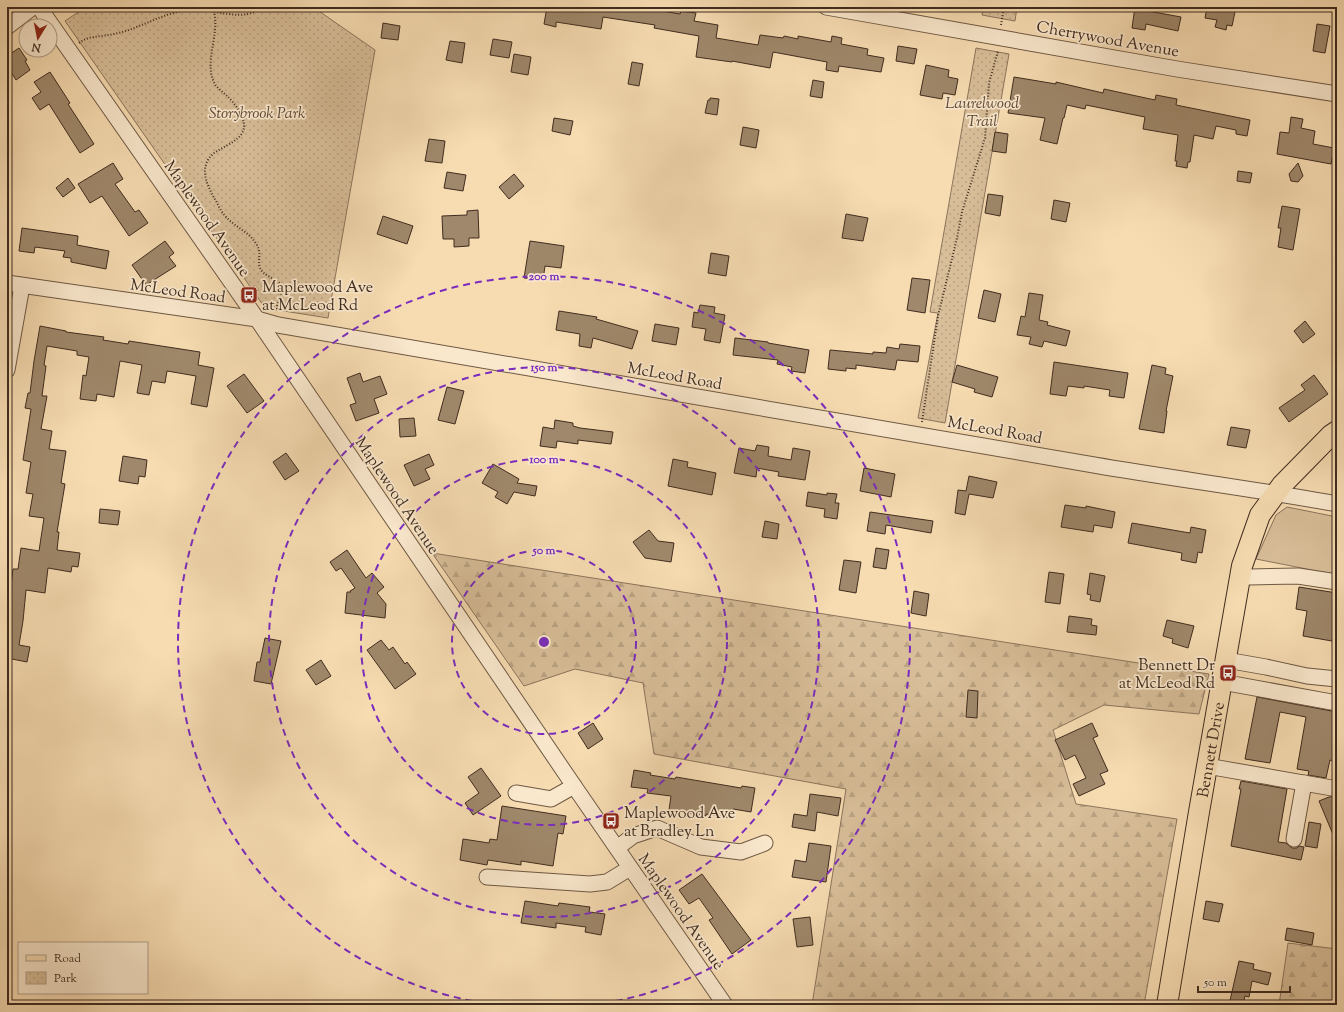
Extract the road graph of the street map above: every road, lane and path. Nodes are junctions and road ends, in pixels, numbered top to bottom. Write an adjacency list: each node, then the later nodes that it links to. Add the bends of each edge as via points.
1 (33, 7): 8 (street)
2 (39, 7): 10 (street, Maplewood Avenue)
3 (826, 7): 9 (street, Cherrywood Avenue)
4 (1004, 7): 9 (path, via 1001,20)
5 (190, 8): 6 (path); 10 (path, via 113,35 89,37)
6 (214, 11): 7 (path, via 242,15); 15 (path, via 216,25 212,79 217,88 236,106 244,126 234,141 210,157 205,168 205,177 211,193 225,215 256,243 260,252 261,270 281,285 282,293 277,306)
7 (254, 12)
8 (7, 27)
9 (1002, 38): 11 (street, Cherrywood Avenue); 18 (path, via 989,83 985,138 962,212 938,316 921,426)
10 (68, 50): 14 (street, Maplewood Avenue)
11 (1337, 94)
12 (7, 283): 13 (street, McLeod Road)
13 (22, 286): 14 (street, McLeod Road); 16 (street)
14 (257, 319): 15 (street, McLeod Road); 29 (street, Maplewood Avenue)
15 (278, 325): 18 (street, McLeod Road)
16 (7, 370)
17 (1337, 431): 19 (main road, Bennett Drive, via 1295,471)
18 (915, 435): 19 (street, McLeod Road, via 1174,479)
19 (1277, 493): 20 (street, McLeod Road); 21 (main road, Bennett Drive, via 1260,515)
20 (1337, 504)
21 (1240, 576): 22 (street, via 1298,576); 23 (main road, Bennett Drive)
22 (1337, 582)
23 (1226, 660): 24 (street, via 1307,676); 25 (main road, Bennett Drive)
24 (1337, 679)
25 (1222, 682): 26 (street); 27 (main road, Bennett Drive)
26 (1337, 703)
27 (1207, 766): 28 (street); 38 (main road, Bennett Drive)
28 (1304, 783): 30 (street); 32 (street)
29 (574, 786): 31 (street, via 551,799); 34 (street, Maplewood Avenue)
30 (1337, 787)
31 (516, 793)
32 (1294, 839)
33 (765, 843): 34 (street, via 741,852 702,847 657,828 633,836)
34 (617, 848): 35 (street, Maplewood Avenue)
35 (630, 868): 36 (street, via 607,882 590,884); 37 (street, Maplewood Avenue)
36 (487, 877)
37 (725, 1005)
38 (1167, 1005)

